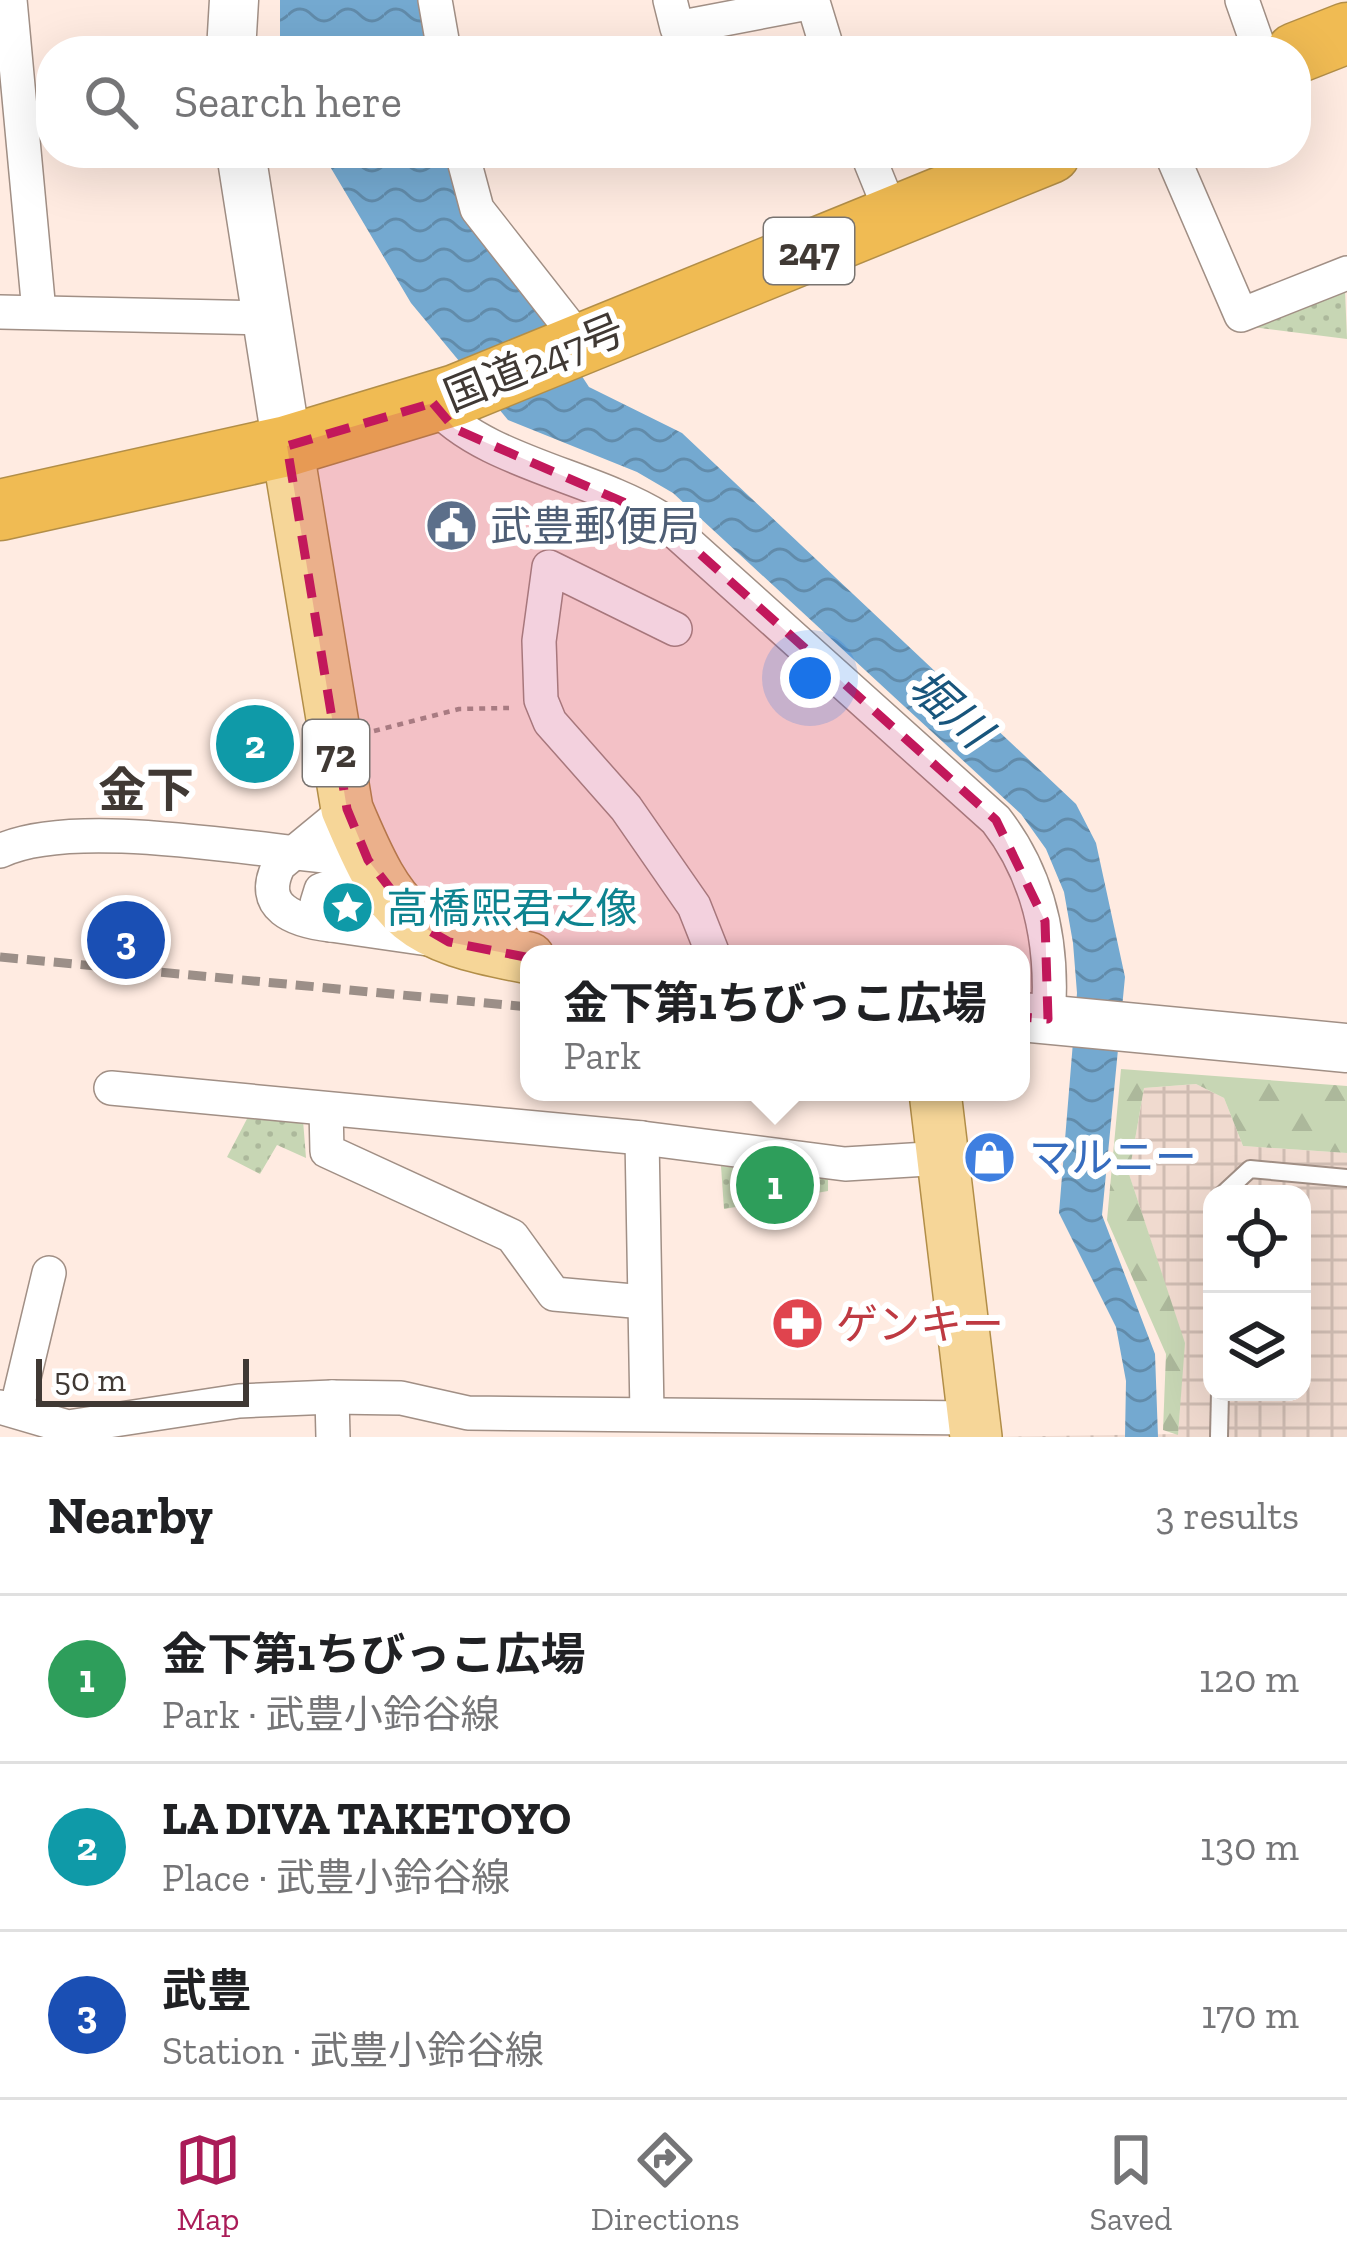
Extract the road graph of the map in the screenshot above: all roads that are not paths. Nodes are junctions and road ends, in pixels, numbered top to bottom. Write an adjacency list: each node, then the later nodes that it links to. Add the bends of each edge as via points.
1 (10, 0): 21 (street)
2 (234, 0): 8 (street)
3 (435, 0): 9 (street)
4 (670, 0): 6 (street, via 677,28)
5 (1242, 0): 11 (street)
6 (818, 1): 10 (street)
7 (1347, 33): 12 (highway)
8 (232, 36)
9 (441, 36)
10 (825, 36)
11 (1255, 36)
12 (1311, 47)
13 (244, 168): 22 (street)
14 (466, 168): 23 (street, via 477,208)
15 (873, 168): 18 (street)
16 (1013, 168): 18 (highway, 国道247号 / 247)
17 (1177, 168): 19 (street, via 1241,315)
18 (893, 217): 23 (highway, 国道247号 / 247)
19 (1347, 272)
20 (0, 312): 21 (street)
21 (39, 312): 22 (street)
22 (268, 318): 25 (street)
23 (575, 345): 24 (highway, 国道247号 / 247)
24 (445, 399): 25 (highway, 国道247号 / 247); 36 (street, via 455,429 660,518 996,820 1017,847 1045,920)
25 (287, 446): 26 (highway, 国道247号 / 247); 28 (main road, 72)
26 (0, 510)
27 (675, 629): 34 (street, via 549,567 538,641 541,700 694,906)
28 (347, 808): 30 (street); 31 (main road, 72)
29 (0, 851): 30 (street, via 81,833)
30 (291, 856): 31 (street); 32 (street, via 273,876 276,904 299,922)
31 (381, 879): 32 (street, via 321,890 317,903); 33 (main road, 72, via 418,924)
32 (331, 925): 33 (street)
33 (449, 942): 35 (main road, 72)
34 (709, 945)
35 (520, 956)
36 (1034, 1018): 37 (street)
37 (1347, 1048)
38 (111, 1088): 40 (street)
39 (936, 1101): 42 (main road)
40 (326, 1109): 41 (street); 46 (street, via 327,1151 512,1236 554,1294)
41 (642, 1138): 42 (street, via 845,1165); 46 (street)
42 (944, 1158): 52 (main road)
43 (1347, 1178): 44 (lane, via 1250,1169)
44 (1233, 1185)
45 (49, 1273): 49 (street)
46 (644, 1302): 50 (street)
47 (332, 1397): 51 (street, via 401,1398); 53 (street, via 239,1401); 54 (street)
48 (1220, 1401): 55 (lane)
49 (8, 1410): 53 (street)
50 (647, 1413): 51 (street); 52 (street)
51 (574, 1426)
52 (975, 1427)
53 (67, 1432)
54 (333, 1437)
55 (1219, 1437)

